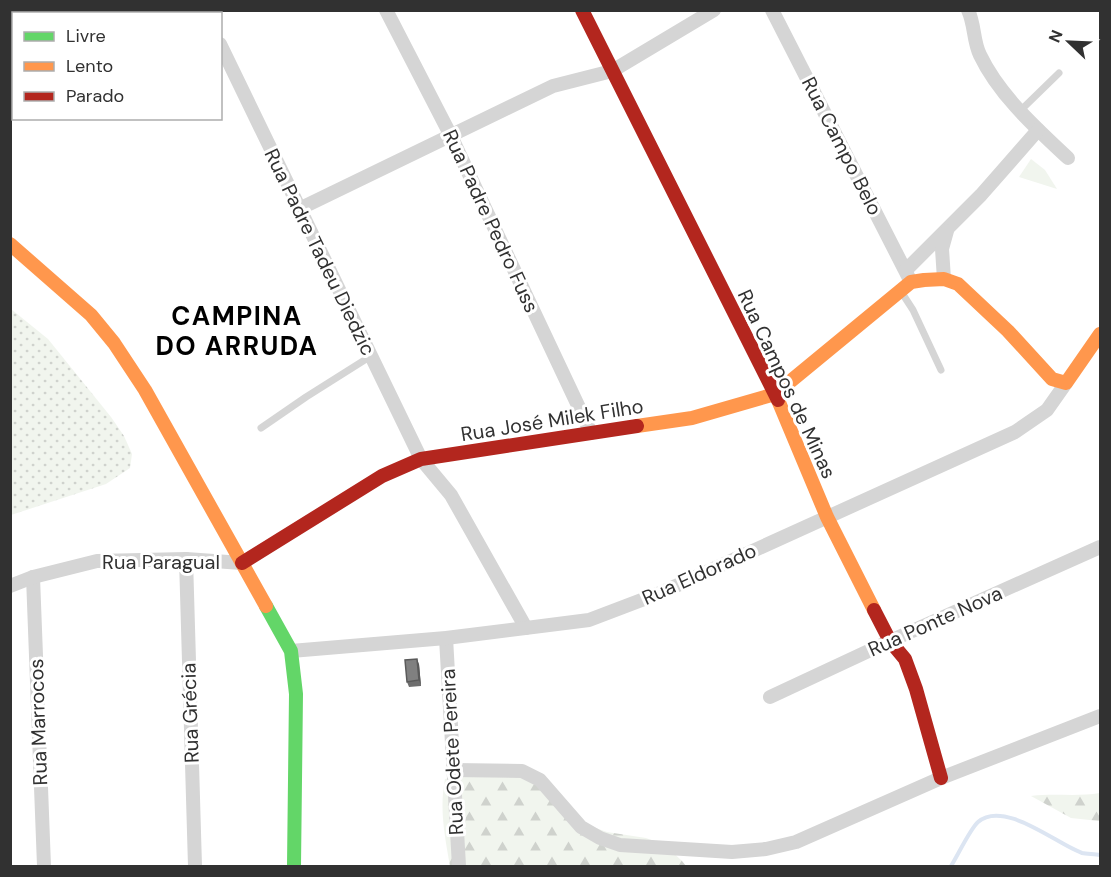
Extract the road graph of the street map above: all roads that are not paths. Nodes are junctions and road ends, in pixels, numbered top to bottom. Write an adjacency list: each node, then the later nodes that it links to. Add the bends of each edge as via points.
1 (386, 10): 11 (street, Rua Padre Pedro Fuss)
2 (582, 10): 7 (street, Rua Campos de Minas)
3 (714, 10): 7 (street)
4 (772, 10): 17 (street, Rua Campo Belo)
5 (973, 14): 9 (street, via 978,52 990,75)
6 (222, 48): 13 (street, Rua Padre Tadeu Diedzic)
7 (612, 71): 11 (street, via 553,86); 22 (street, Rua Campos de Minas)
8 (1059, 73): 9 (lane)
9 (1021, 110): 10 (street)
10 (1038, 130): 12 (street); 14 (street)
11 (451, 135): 13 (street); 24 (street, Rua Padre Pedro Fuss)
12 (1068, 158)
13 (299, 209): 19 (street, Rua Padre Tadeu Diedzic)
14 (948, 229): 16 (street, via 942,249); 17 (street)
15 (10, 244): 29 (street, via 91,315 114,343 145,390)
16 (944, 279): 17 (street); 21 (street, via 958,284 1052,379)
17 (906, 281): 20 (lane, via 913,310); 22 (street, Rua José Milek Filho)
18 (1101, 334): 21 (street)
19 (371, 356): 23 (lane); 25 (street, Rua Padre Tadeu Diedzic)
20 (941, 370)
21 (1066, 383): 26 (street, Rua Eldorado, via 1047,410 1015,432)
22 (775, 394): 24 (street, Rua José Milek Filho, via 692,418); 26 (street, Rua Campos de Minas)
23 (261, 429)
24 (591, 433): 25 (street, Rua José Milek Filho)
25 (421, 459): 29 (street, Rua José Milek Filho, via 382,476); 32 (street, Rua Padre Tadeu Diedzic, via 451,495)
26 (827, 517): 32 (street, Rua Eldorado, via 660,593 589,620); 34 (street, Rua Campos de Minas)
27 (1101, 547): 34 (street, Rua Ponte Nova)
28 (186, 559): 29 (street, Rua Paragual); 30 (street, Rua Paragual, via 97,561); 41 (street, Rua Grécia)
29 (242, 563): 35 (street)
30 (33, 577): 31 (street, Rua Paragual); 40 (street, Rua Marrocos)
31 (10, 586)
32 (526, 628): 33 (street, Rua Eldorado)
33 (446, 638): 35 (street, Rua Eldorado); 38 (street, Rua Odete Pereira)
34 (890, 641): 36 (street, Rua Ponte Nova); 39 (street, Rua Campos de Minas, via 909,669)
35 (291, 651): 42 (street, via 296,694)
36 (770, 697)
37 (1101, 716): 39 (street)
38 (453, 770): 39 (street, via 522,771 540,780 581,827 620,845 732,852 796,842); 43 (street, Rua Odete Pereira)
39 (941, 778)
40 (44, 867)
41 (195, 867)
42 (294, 867)
43 (459, 867)

